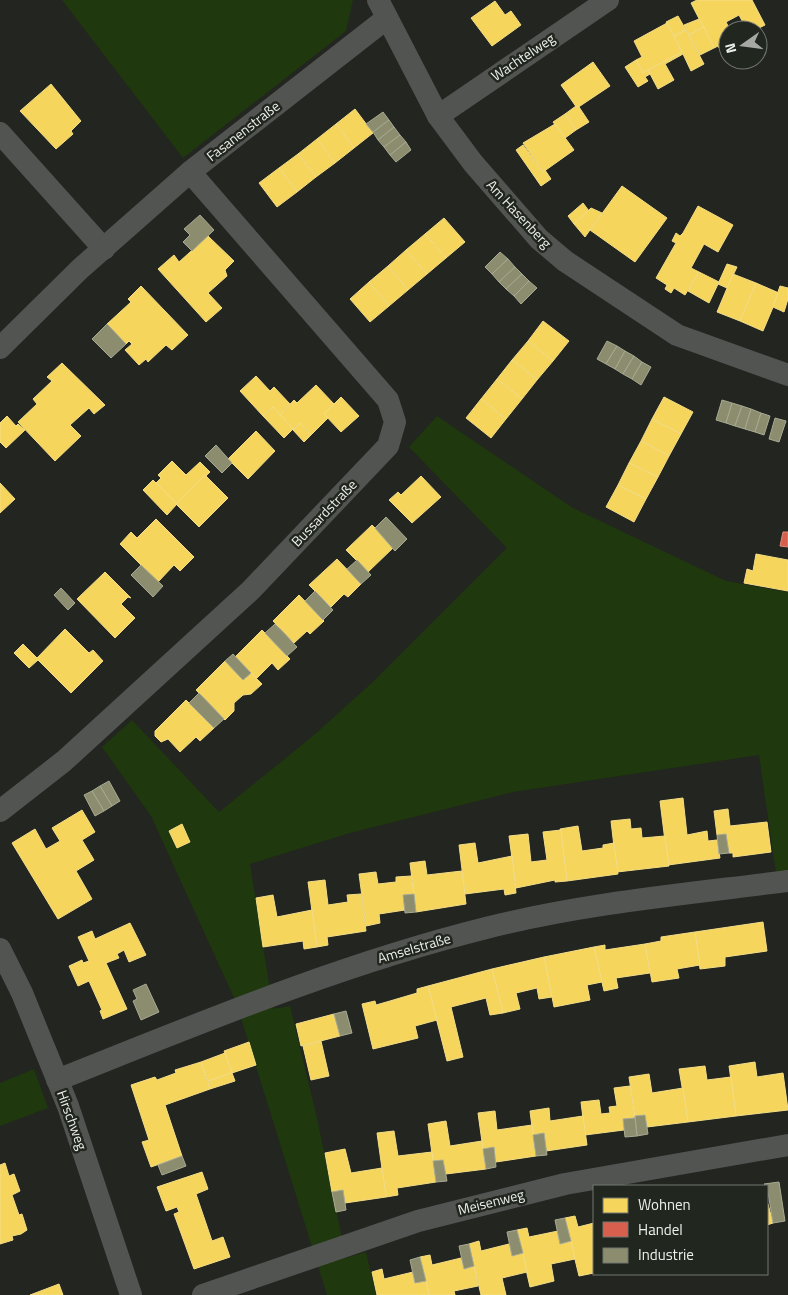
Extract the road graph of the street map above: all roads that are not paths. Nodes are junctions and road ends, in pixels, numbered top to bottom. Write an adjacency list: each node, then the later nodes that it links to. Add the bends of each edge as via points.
1 (608, 0): 3 (street, Wachtelweg)
2 (383, 9): 3 (street, Am Hasenberg); 5 (street, Fasanenstraße)
3 (438, 116): 8 (street, Am Hasenberg, via 473,163 539,239 565,261 677,335)
4 (0, 133): 6 (street)
5 (190, 172): 6 (street, Fasanenstraße); 9 (street, Bussardstraße, via 388,400 395,422 388,446 251,590 64,761)
6 (104, 248): 7 (street, Fasanenstraße)
7 (0, 348)
8 (788, 375)
9 (0, 811)
10 (788, 881): 12 (street, Amselstraße, via 608,904 487,928 356,965)
11 (0, 949): 12 (street, Hirschweg, via 22,993)
12 (57, 1080): 14 (street, Hirschweg)
13 (788, 1145): 15 (street, Meisenweg, via 565,1184 418,1220)
14 (131, 1295)
15 (203, 1295)

